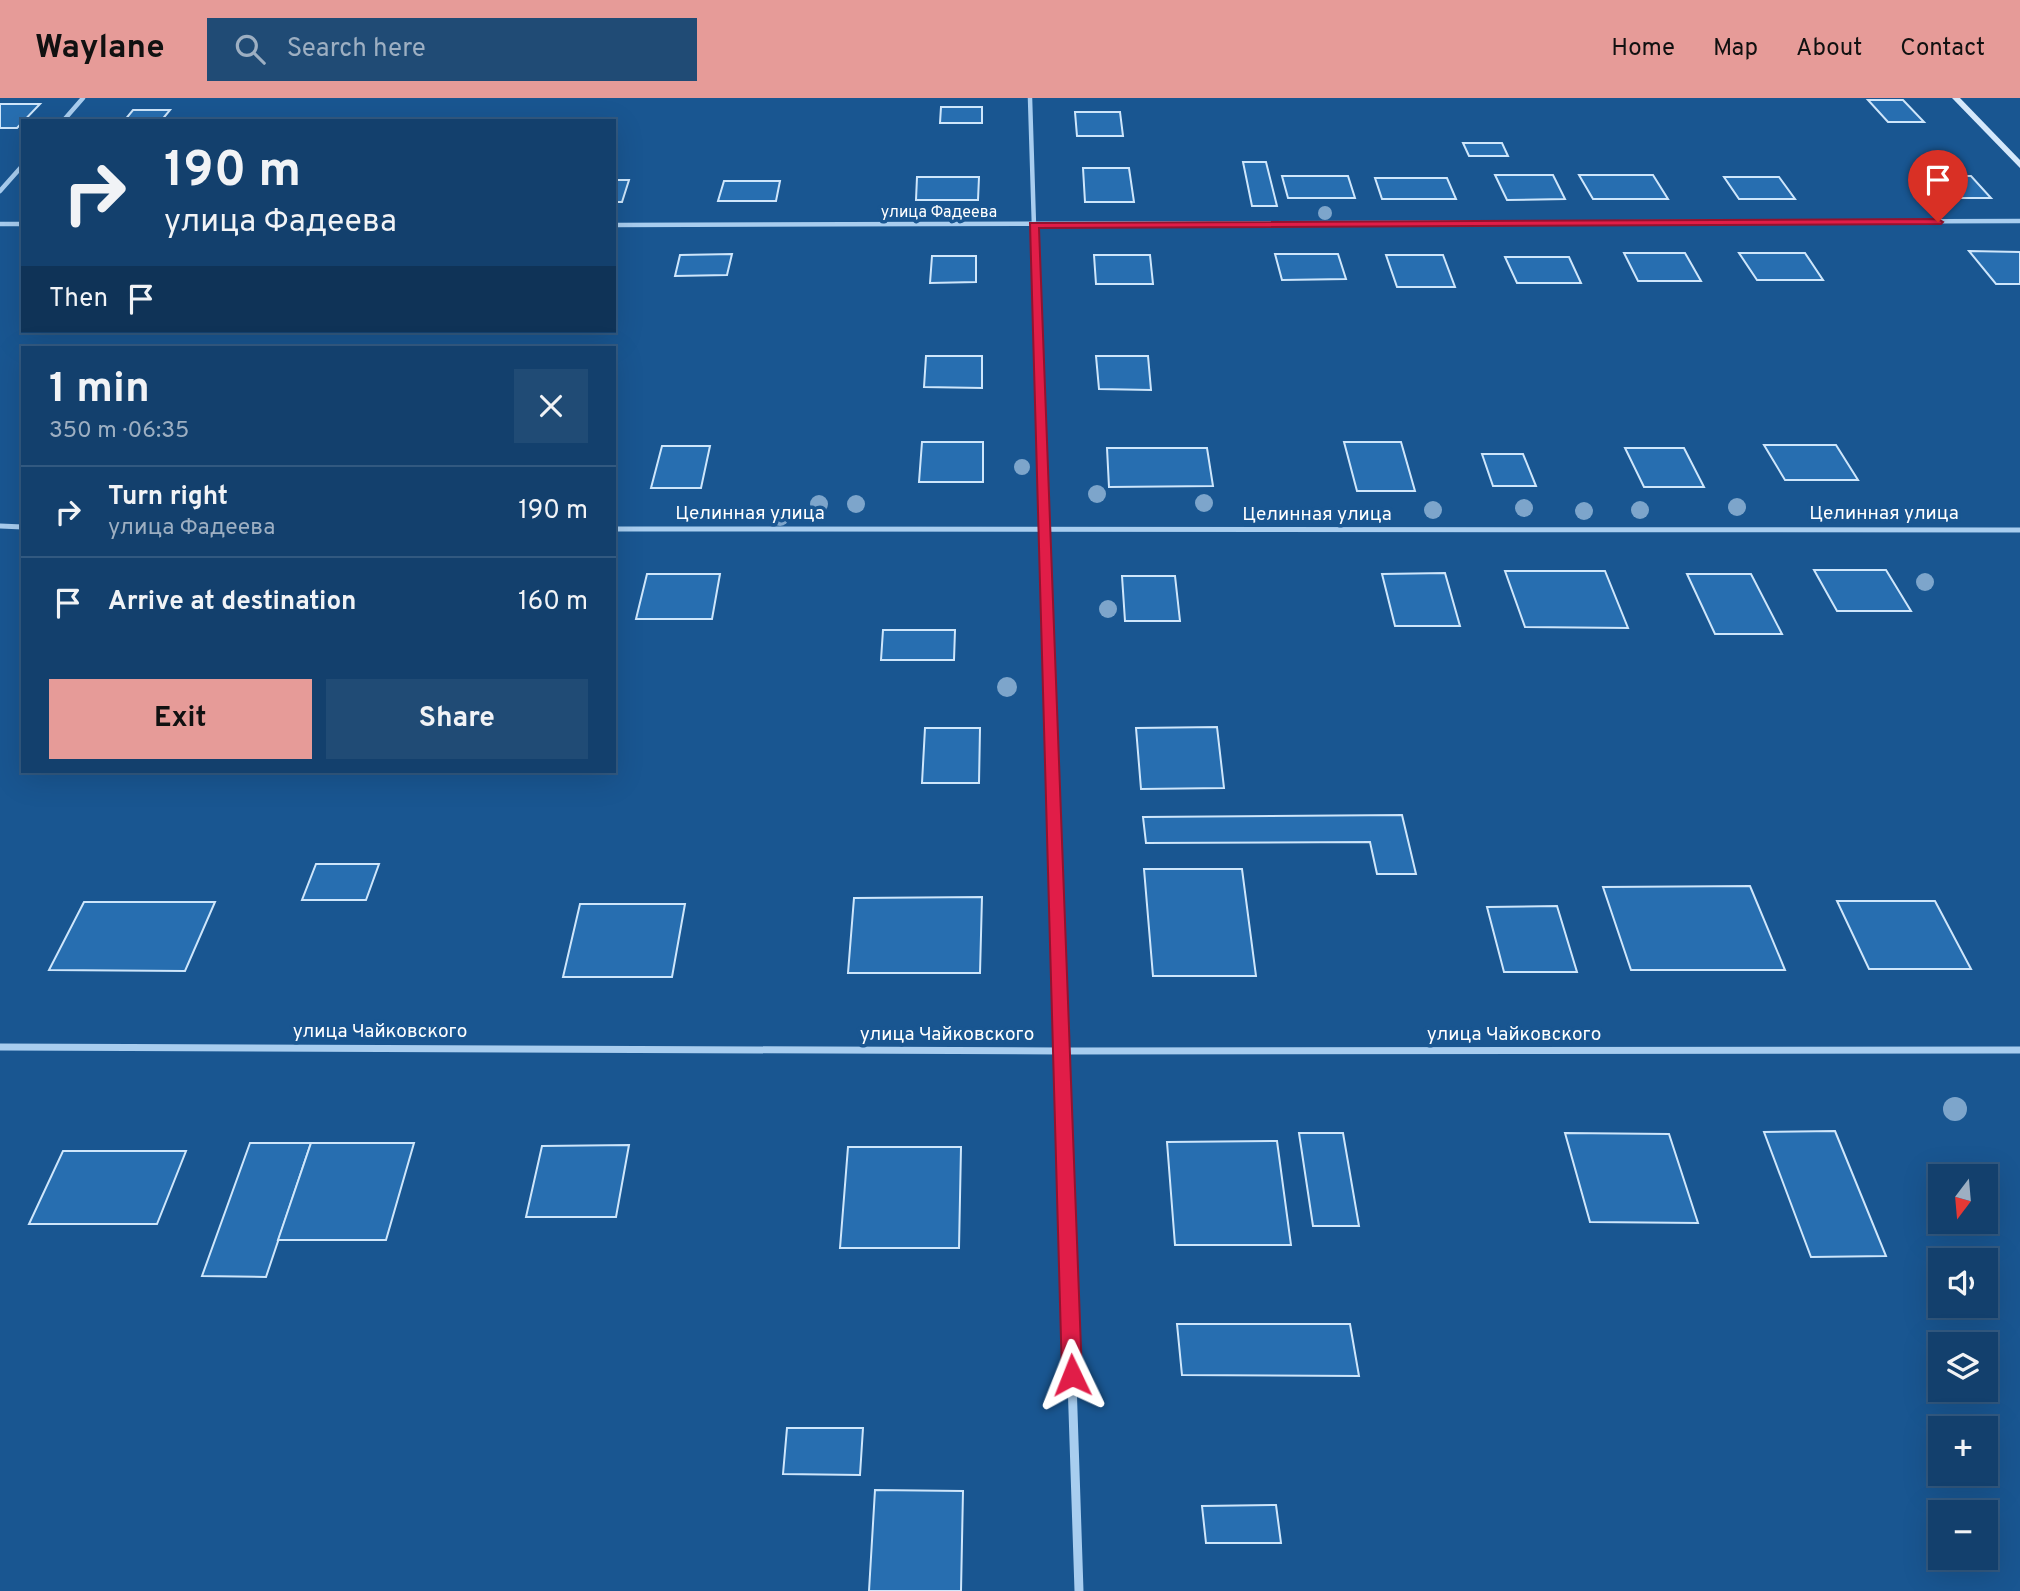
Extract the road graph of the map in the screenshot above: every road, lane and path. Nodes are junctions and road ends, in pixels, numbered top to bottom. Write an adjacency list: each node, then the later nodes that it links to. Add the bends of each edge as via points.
1 (83, 98): 4 (street)
2 (1030, 98): 12 (street)
3 (1955, 98): 5 (street)
4 (65, 119)
5 (2020, 165)
6 (21, 167): 7 (street)
7 (0, 191)
8 (2020, 222): 12 (street, улица Фадеева)
9 (0, 225): 10 (street)
10 (21, 225)
11 (616, 225): 12 (street, улица Фадеева)
12 (1034, 225): 17 (street)
13 (0, 526): 14 (street)
14 (21, 527)
15 (616, 529): 17 (street, Целинная улица)
16 (2020, 530): 17 (street, Целинная улица)
17 (1044, 531): 20 (street)
18 (0, 1047): 20 (street, улица Чайковского)
19 (2020, 1050): 20 (street, улица Чайковского)
20 (1061, 1051): 21 (street)
21 (1079, 1591)

